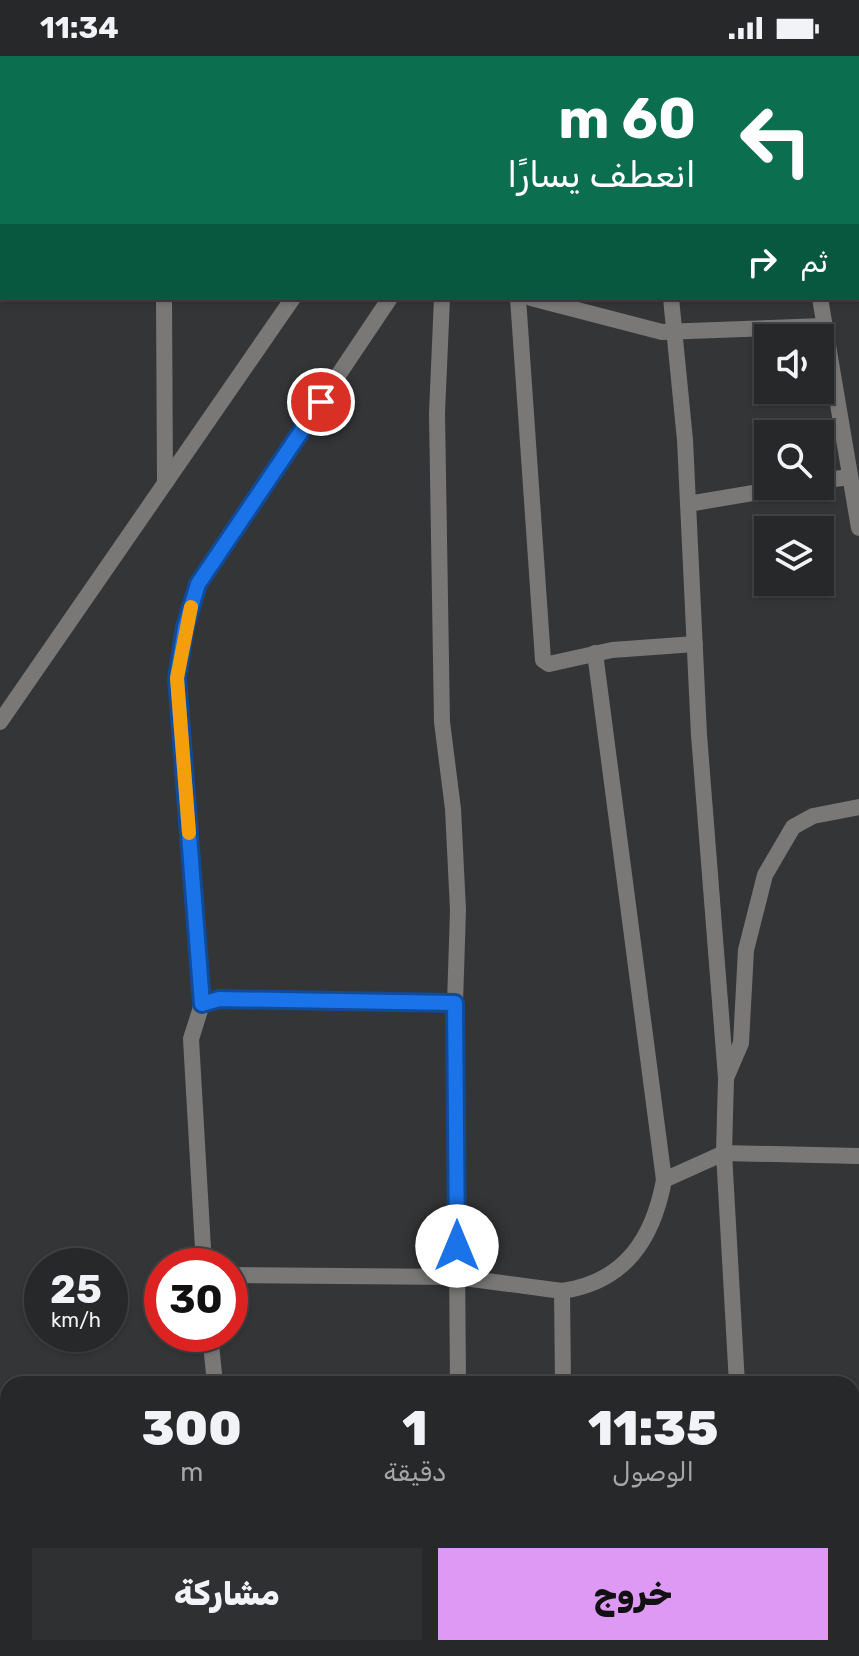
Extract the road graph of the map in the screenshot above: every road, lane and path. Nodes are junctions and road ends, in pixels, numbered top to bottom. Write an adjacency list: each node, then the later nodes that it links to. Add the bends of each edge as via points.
1 (164, 300): 15 (street)
2 (292, 300): 15 (street)
3 (389, 300): 24 (street, via 198,584 185,627 177,678)
4 (442, 300): 23 (street, via 437,413 442,707 458,910)
5 (518, 300): 20 (street, via 543,660 549,664)
6 (538, 300): 11 (street)
7 (671, 300): 11 (street)
8 (820, 300): 9 (street)
9 (823, 324)
10 (754, 329): 11 (street)
11 (674, 333): 17 (street)
12 (834, 390): 13 (street)
13 (849, 477): 14 (street); 18 (street)
14 (834, 479)
15 (165, 483): 21 (street)
16 (754, 493): 17 (street)
17 (688, 504): 19 (street)
18 (859, 528)
19 (695, 644): 20 (street); 25 (street)
20 (595, 653): 28 (street)
21 (0, 722)
22 (859, 807): 25 (street, via 813,816 793,827 765,875 746,950 741,1043)
23 (455, 1003): 24 (street, via 219,999); 31 (street)
24 (202, 1004): 29 (street, via 191,1039)
25 (726, 1078): 26 (street)
26 (724, 1153): 27 (street); 28 (street); 37 (street)
27 (859, 1156)
28 (664, 1180): 32 (street, via 651,1230 635,1254 591,1283)
29 (203, 1248)
30 (248, 1275): 31 (street)
31 (457, 1277): 32 (street); 35 (street)
32 (562, 1291): 36 (street)
33 (212, 1352): 34 (street)
34 (214, 1376)
35 (458, 1376)
36 (563, 1376)
37 (737, 1376)

